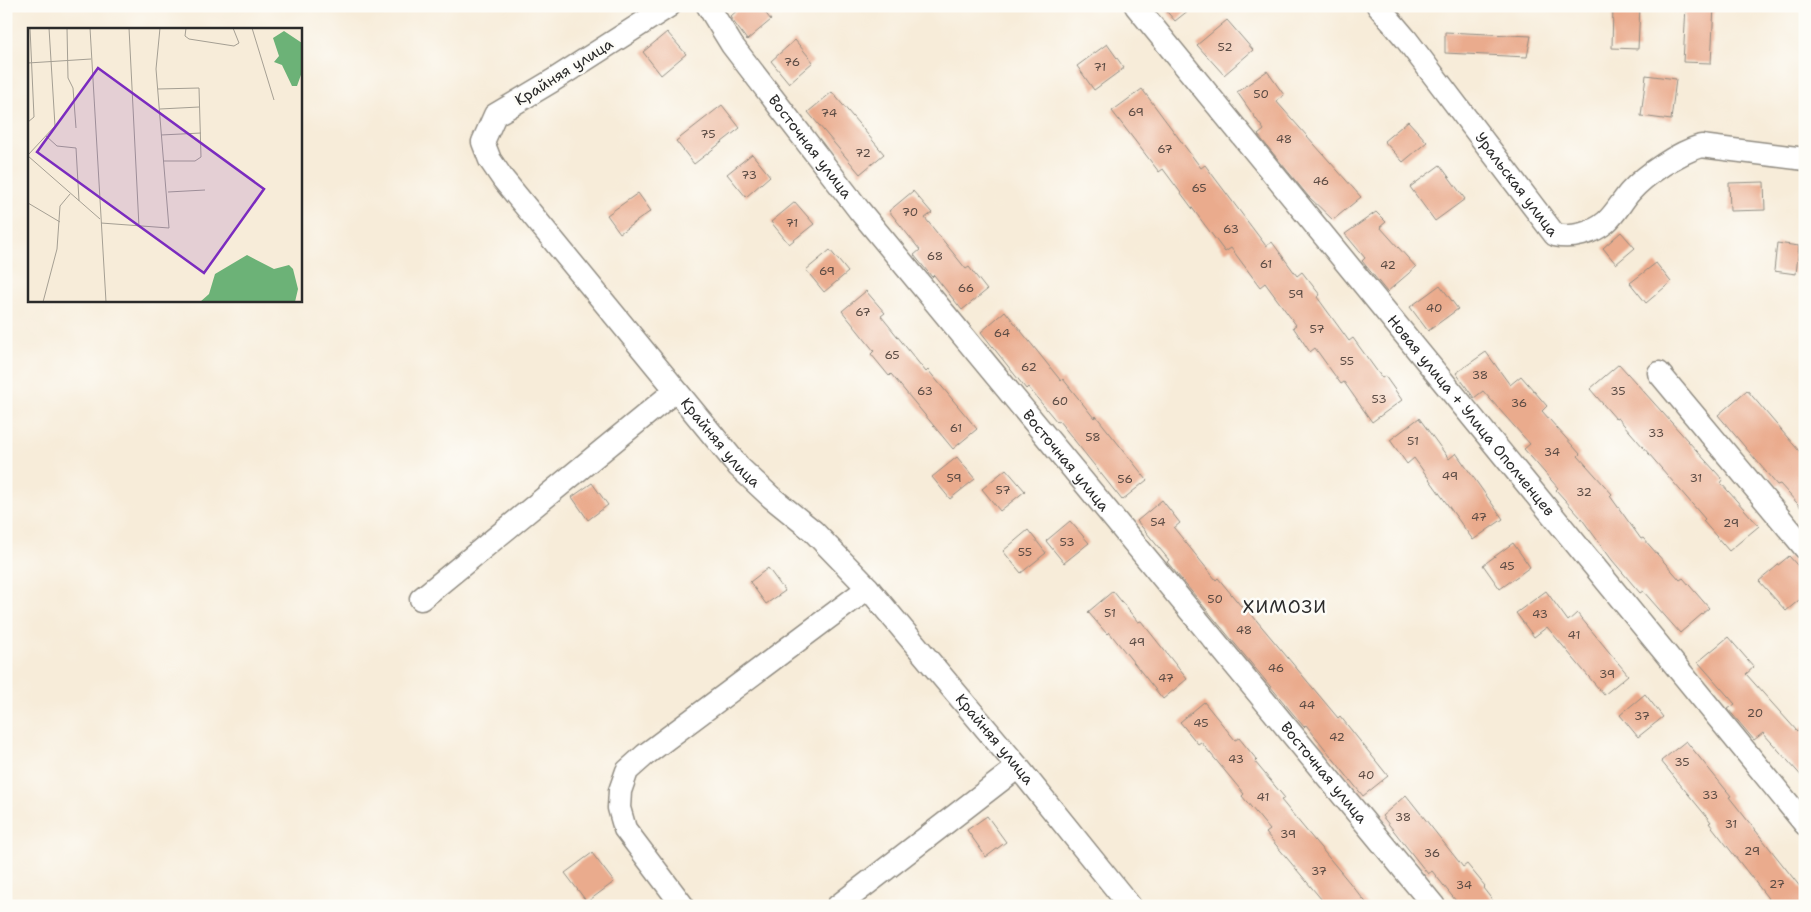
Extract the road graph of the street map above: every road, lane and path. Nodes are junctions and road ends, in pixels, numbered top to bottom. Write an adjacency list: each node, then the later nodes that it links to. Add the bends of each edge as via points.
1 (669, 6): 7 (street, Крайняя улица, via 494,115 483,142 503,179)
2 (708, 6): 16 (street, Восточная улица, via 732,45 859,210)
3 (1136, 6): 12 (street, Новая улица + Улица Ополченцев)
4 (1378, 6): 5 (street, Уральская улица, via 1556,235 1568,237 1606,222 1631,191 1660,167 1701,146)
5 (1805, 159)
6 (1659, 373): 8 (street)
7 (675, 391): 9 (street, Крайняя улица, via 739,468 813,531); 10 (street)
8 (1805, 548)
9 (868, 588): 11 (street, Крайняя улица); 13 (street, via 627,771 619,808 625,829)
10 (421, 599)
11 (1018, 767): 14 (street); 15 (street, Крайняя улица)
12 (1805, 824)
13 (683, 906)
14 (838, 906)
15 (1130, 906)
16 (1434, 906)

